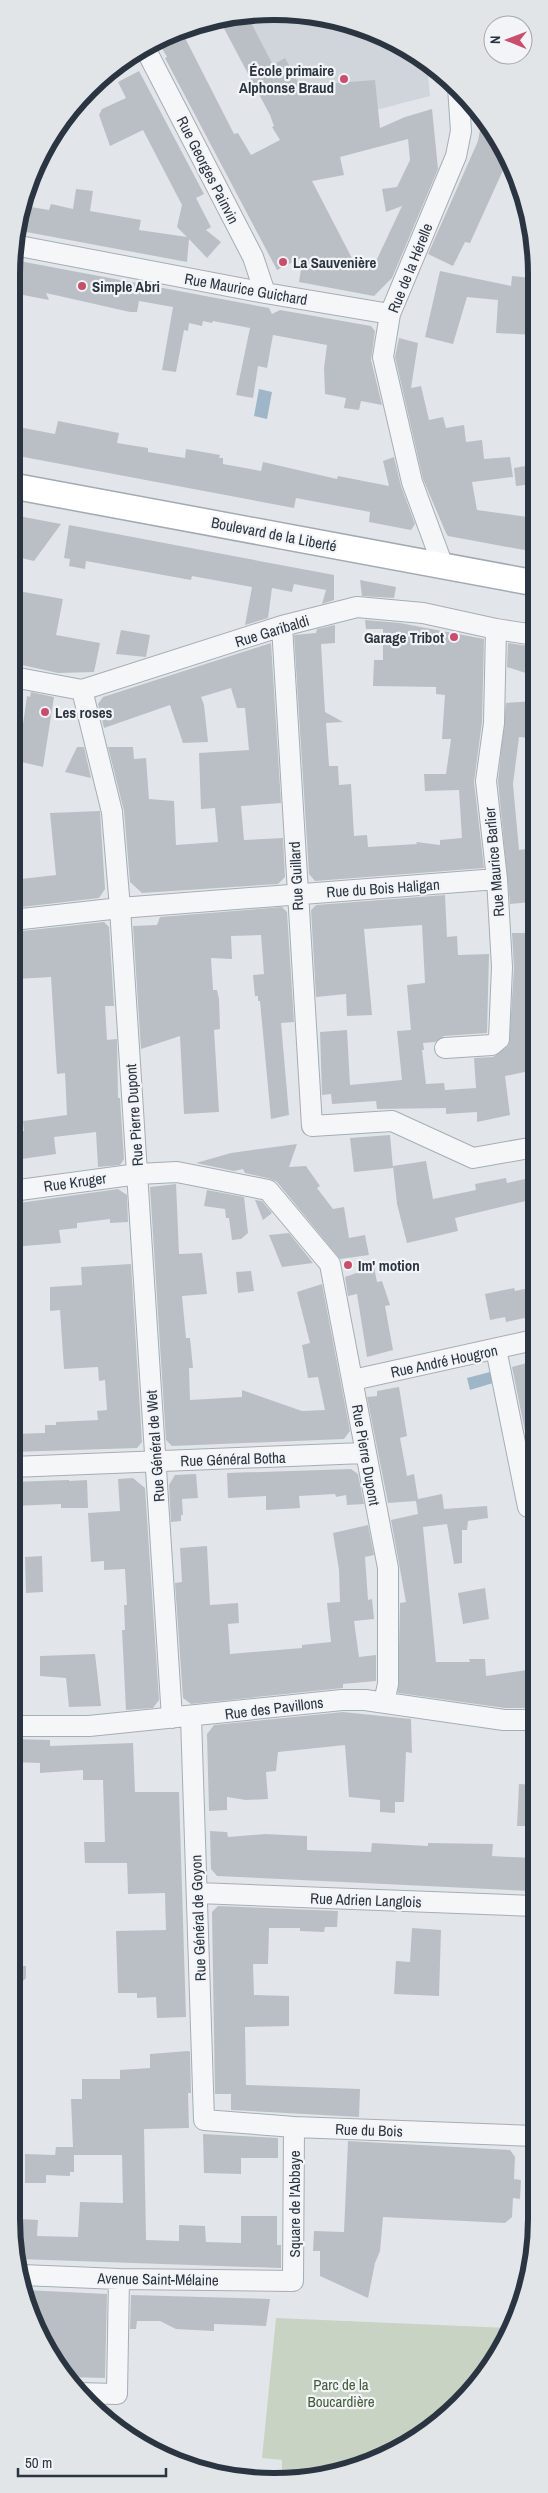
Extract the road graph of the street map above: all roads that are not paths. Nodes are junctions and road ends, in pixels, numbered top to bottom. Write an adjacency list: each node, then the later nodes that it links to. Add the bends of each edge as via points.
1 (148, 54): 4 (street, Rue Georges Painvin, via 253,257)
2 (459, 100): 5 (street, Rue de la Hérelle, via 461,131 456,156)
3 (22, 246): 4 (street, Rue Maurice Guichard)
4 (265, 293): 5 (street, Rue Maurice Guichard)
5 (390, 314): 7 (street, Rue de la Hérelle, via 383,357 412,482)
6 (20, 487): 7 (main road, Boulevard de la Liberté)
7 (443, 566): 8 (main road, Boulevard de la Liberté)
8 (528, 582)
9 (282, 626): 10 (street, Rue Garibaldi, via 357,607 423,613); 13 (street, Rue Garibaldi); 15 (street, Rue Guillard)
10 (496, 629): 11 (street, Rue Garibaldi); 14 (street, Rue Maurice Barlier, via 494,722 486,781)
11 (528, 634)
12 (20, 678): 13 (street, Rue Garibaldi)
13 (82, 690): 16 (street, Rue Pierre Dupont, via 112,812)
14 (497, 879): 15 (street, Rue du Bois Haligan); 18 (street, Rue Maurice Barlier, via 502,967 499,1039 492,1045)
15 (297, 894): 16 (street, Rue du Bois Haligan); 19 (street, Rue Guillard, via 312,1126 392,1121 473,1158)
16 (120, 908): 17 (street, Rue du Bois Haligan); 20 (street, Rue Pierre Dupont)
17 (20, 919)
18 (445, 1048)
19 (528, 1148)
20 (138, 1174): 21 (street, Rue Kruger); 24 (street, Rue Pierre Dupont, via 177,1172 268,1190 330,1264); 26 (street, Rue Général de Wet)
21 (20, 1191)
22 (528, 1342): 23 (street, Rue André Hougron)
23 (496, 1350): 24 (street, Rue André Hougron); 28 (street)
24 (353, 1380): 25 (street, Rue Pierre Dupont)
25 (364, 1453): 26 (street, Rue Général Botha); 29 (street, Rue Pierre Dupont, via 388,1568 388,1684)
26 (156, 1462): 27 (street, Rue Général Botha); 30 (street, Rue Général de Wet)
27 (20, 1467)
28 (528, 1507)
29 (384, 1702): 30 (street, Rue des Pavillons, via 342,1700); 31 (street, Rue des Pavillons, via 504,1720)
30 (181, 1718): 32 (street, Rue des Pavillons, via 89,1726); 33 (street, Rue Général de Goyon)
31 (528, 1720)
32 (20, 1726)
33 (198, 1893): 34 (street, Rue Adrien Langlois); 35 (street, Rue Général de Goyon)
34 (528, 1906)
35 (204, 2120): 36 (street, Rue du Bois)
36 (294, 2127): 37 (street, Rue du Bois); 40 (street, Square de l'Abbaye)
37 (528, 2136)
38 (26, 2274): 39 (street, Avenue Saint-Mélaine)
39 (119, 2279): 40 (street, Avenue Saint-Mélaine); 41 (street, via 117,2394)
40 (293, 2281)
41 (89, 2393)

